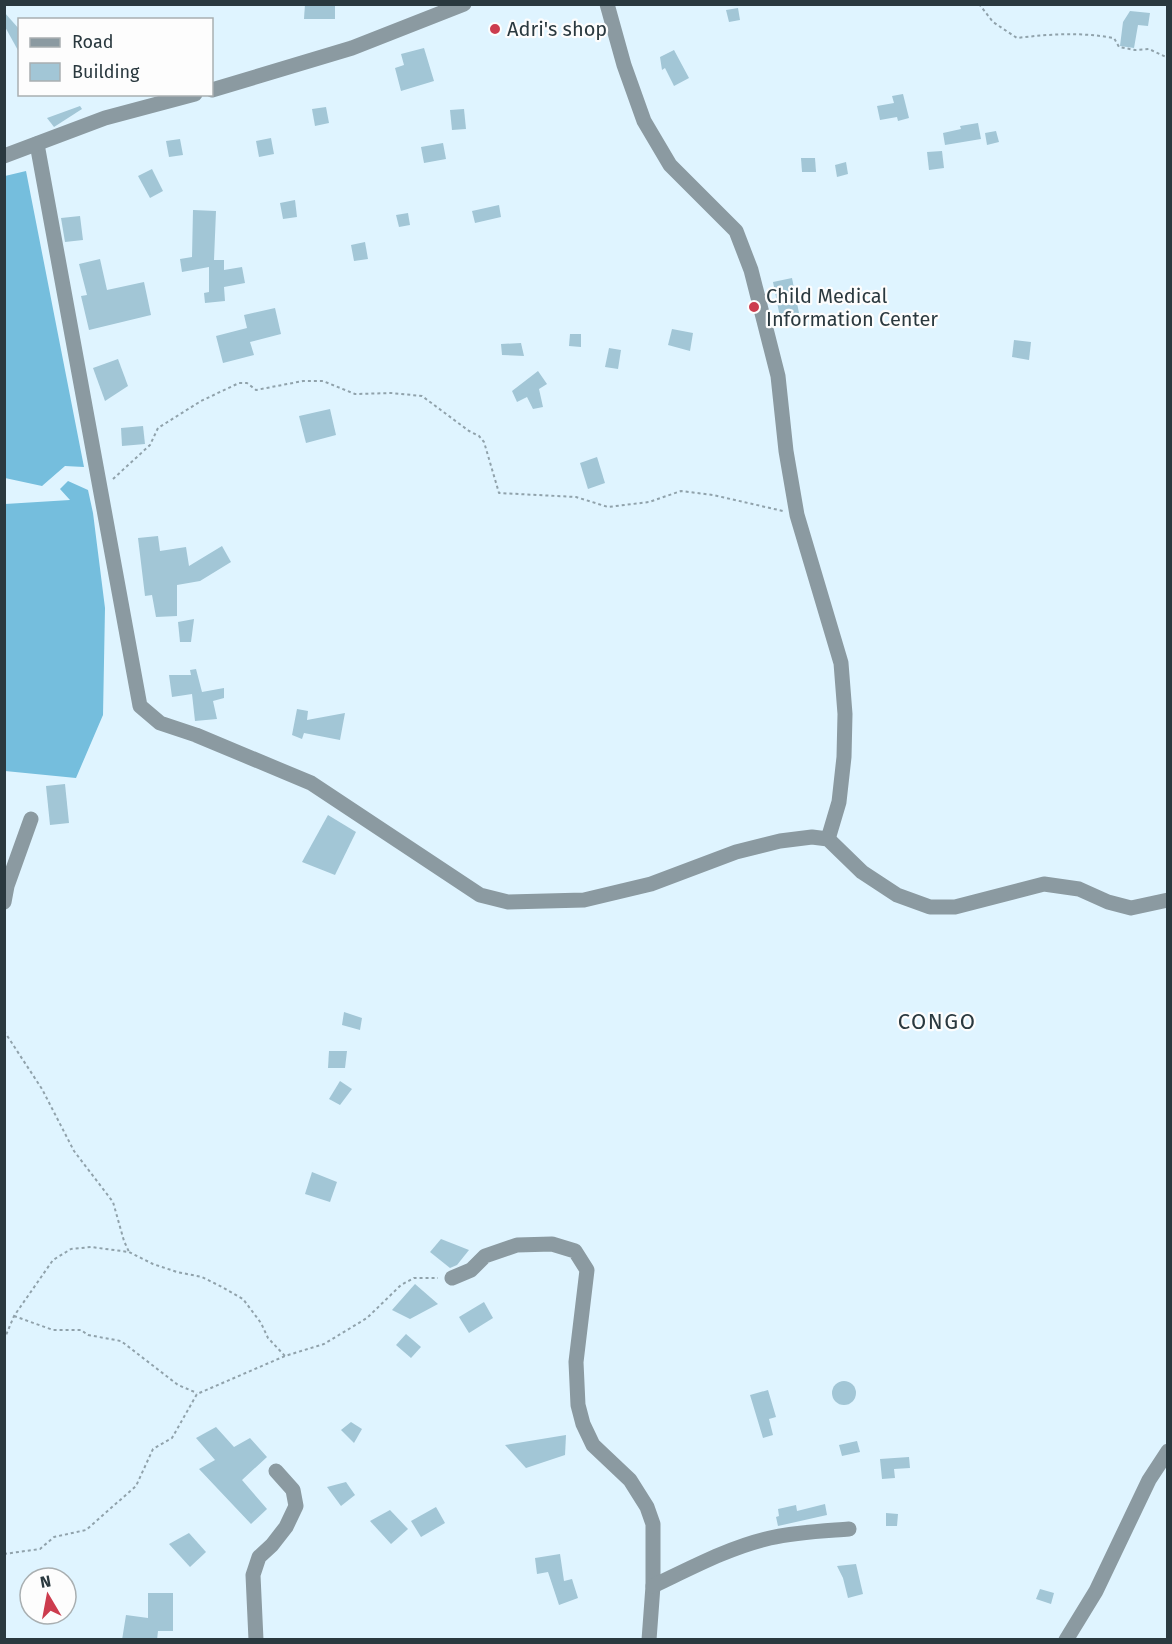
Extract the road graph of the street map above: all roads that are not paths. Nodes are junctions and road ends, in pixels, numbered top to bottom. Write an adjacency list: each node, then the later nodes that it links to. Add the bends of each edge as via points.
1 (464, 4): 3 (street, via 352,48)
2 (607, 4): 8 (street, via 644,121 670,165 736,231 751,270 778,376 797,515 841,663 846,714 844,757 839,802)
3 (213, 90)
4 (188, 96): 5 (street, via 105,118)
5 (37, 144): 6 (street); 8 (street, via 140,706 160,723 311,783 480,895 508,902 584,900 651,884 758,846 812,837)
6 (4, 156)
7 (31, 819): 10 (street)
8 (828, 839): 9 (street, via 862,872 897,895 930,907 955,907 1044,884 1079,889 1131,908)
9 (1167, 900)
10 (4, 902)
11 (452, 1278): 15 (street, via 471,1270 485,1256 518,1245 552,1244 575,1251 587,1270 576,1362 578,1405 593,1445 630,1480 647,1507 653,1524)
12 (1167, 1451): 18 (street, via 1149,1480 1096,1592)
13 (276, 1470): 16 (street, via 293,1490 296,1506 286,1527 259,1557 253,1575)
14 (849, 1529): 15 (street, via 768,1539)
15 (653, 1586): 17 (street)
16 (256, 1640)
17 (649, 1640)
18 (1066, 1640)

